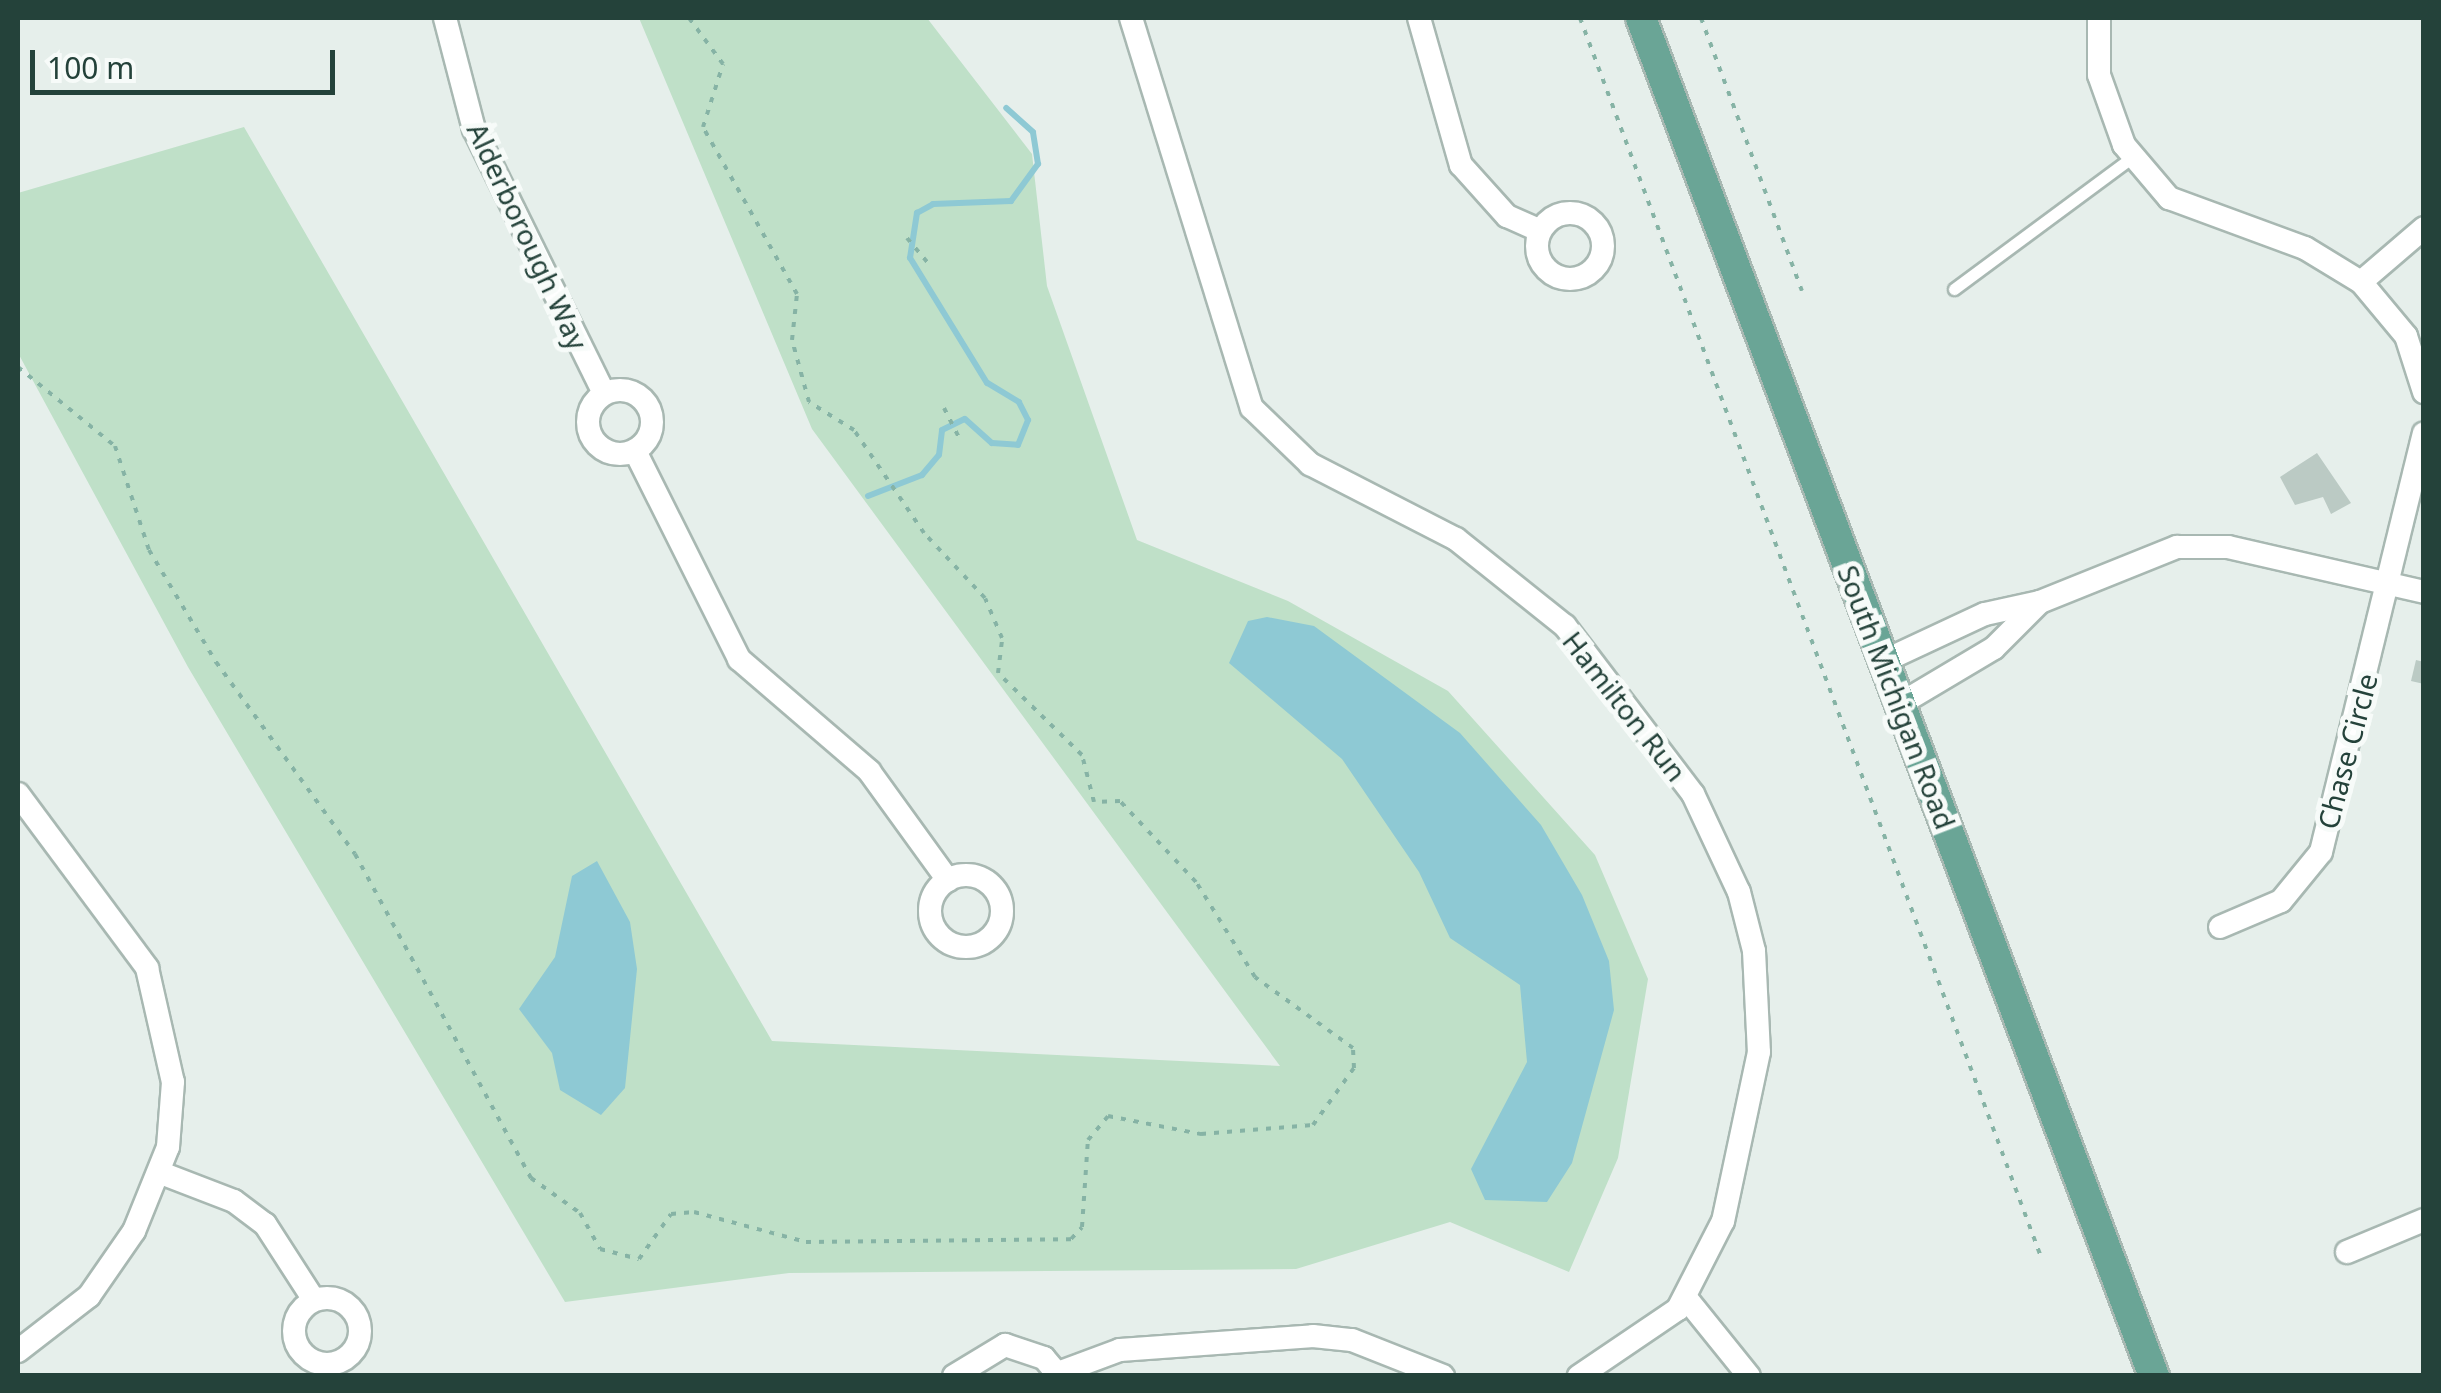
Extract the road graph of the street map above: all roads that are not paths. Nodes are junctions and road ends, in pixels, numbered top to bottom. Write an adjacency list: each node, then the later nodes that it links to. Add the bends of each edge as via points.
1 (445, 18): 12 (street, Alderborough Way, via 474,129)
2 (1131, 18): 26 (street, Hamilton Run, via 1252,408 1310,464 1456,538 1565,626 1627,698 1721,842 1754,951 1759,1052 1723,1221)
3 (1420, 18): 8 (street, via 1461,166 1507,216)
4 (1641, 18): 18 (main road, South Michigan Road)
5 (2099, 18): 6 (street, via 2099,75)
6 (2134, 156): 9 (street, via 2168,198 2305,248); 10 (lane)
7 (2424, 228): 9 (street)
8 (1540, 231)
9 (2361, 282): 11 (street, via 2406,336)
10 (1954, 289)
11 (2424, 392)
12 (604, 393): 14 (street, via 589,410 589,432 602,450); 14 (street, via 634,392 649,406 649,436)
13 (2424, 434): 15 (street, Chase Circle)
14 (635, 451): 21 (street, via 739,659 870,771)
15 (2392, 584): 16 (street); 17 (street, via 2228,547 2177,547); 22 (street, Chase Circle, via 2321,852 2281,901)
16 (2424, 592)
17 (2040, 602): 18 (street, via 1985,614); 19 (street, via 1994,648)
18 (1884, 661): 19 (main road, South Michigan Road)
19 (1900, 704): 34 (main road, South Michigan Road)
20 (18, 794): 23 (street, via 130,937 154,986 173,1082)
21 (948, 880)
22 (2220, 927)
23 (161, 1173): 27 (street, via 234,1201 265,1224); 28 (street, via 89,1296)
24 (2424, 1220): 25 (street)
25 (2347, 1252)
26 (1686, 1298): 32 (street, Hamilton Run, via 1645,1339); 33 (street)
27 (314, 1300)
28 (18, 1351)
29 (1058, 1374): 30 (street, via 1005,1345 985,1349); 31 (street, via 1120,1350 1313,1336 1352,1340)
30 (954, 1376)
31 (1444, 1376)
32 (1579, 1376)
33 (1749, 1376)
34 (2154, 1376)

